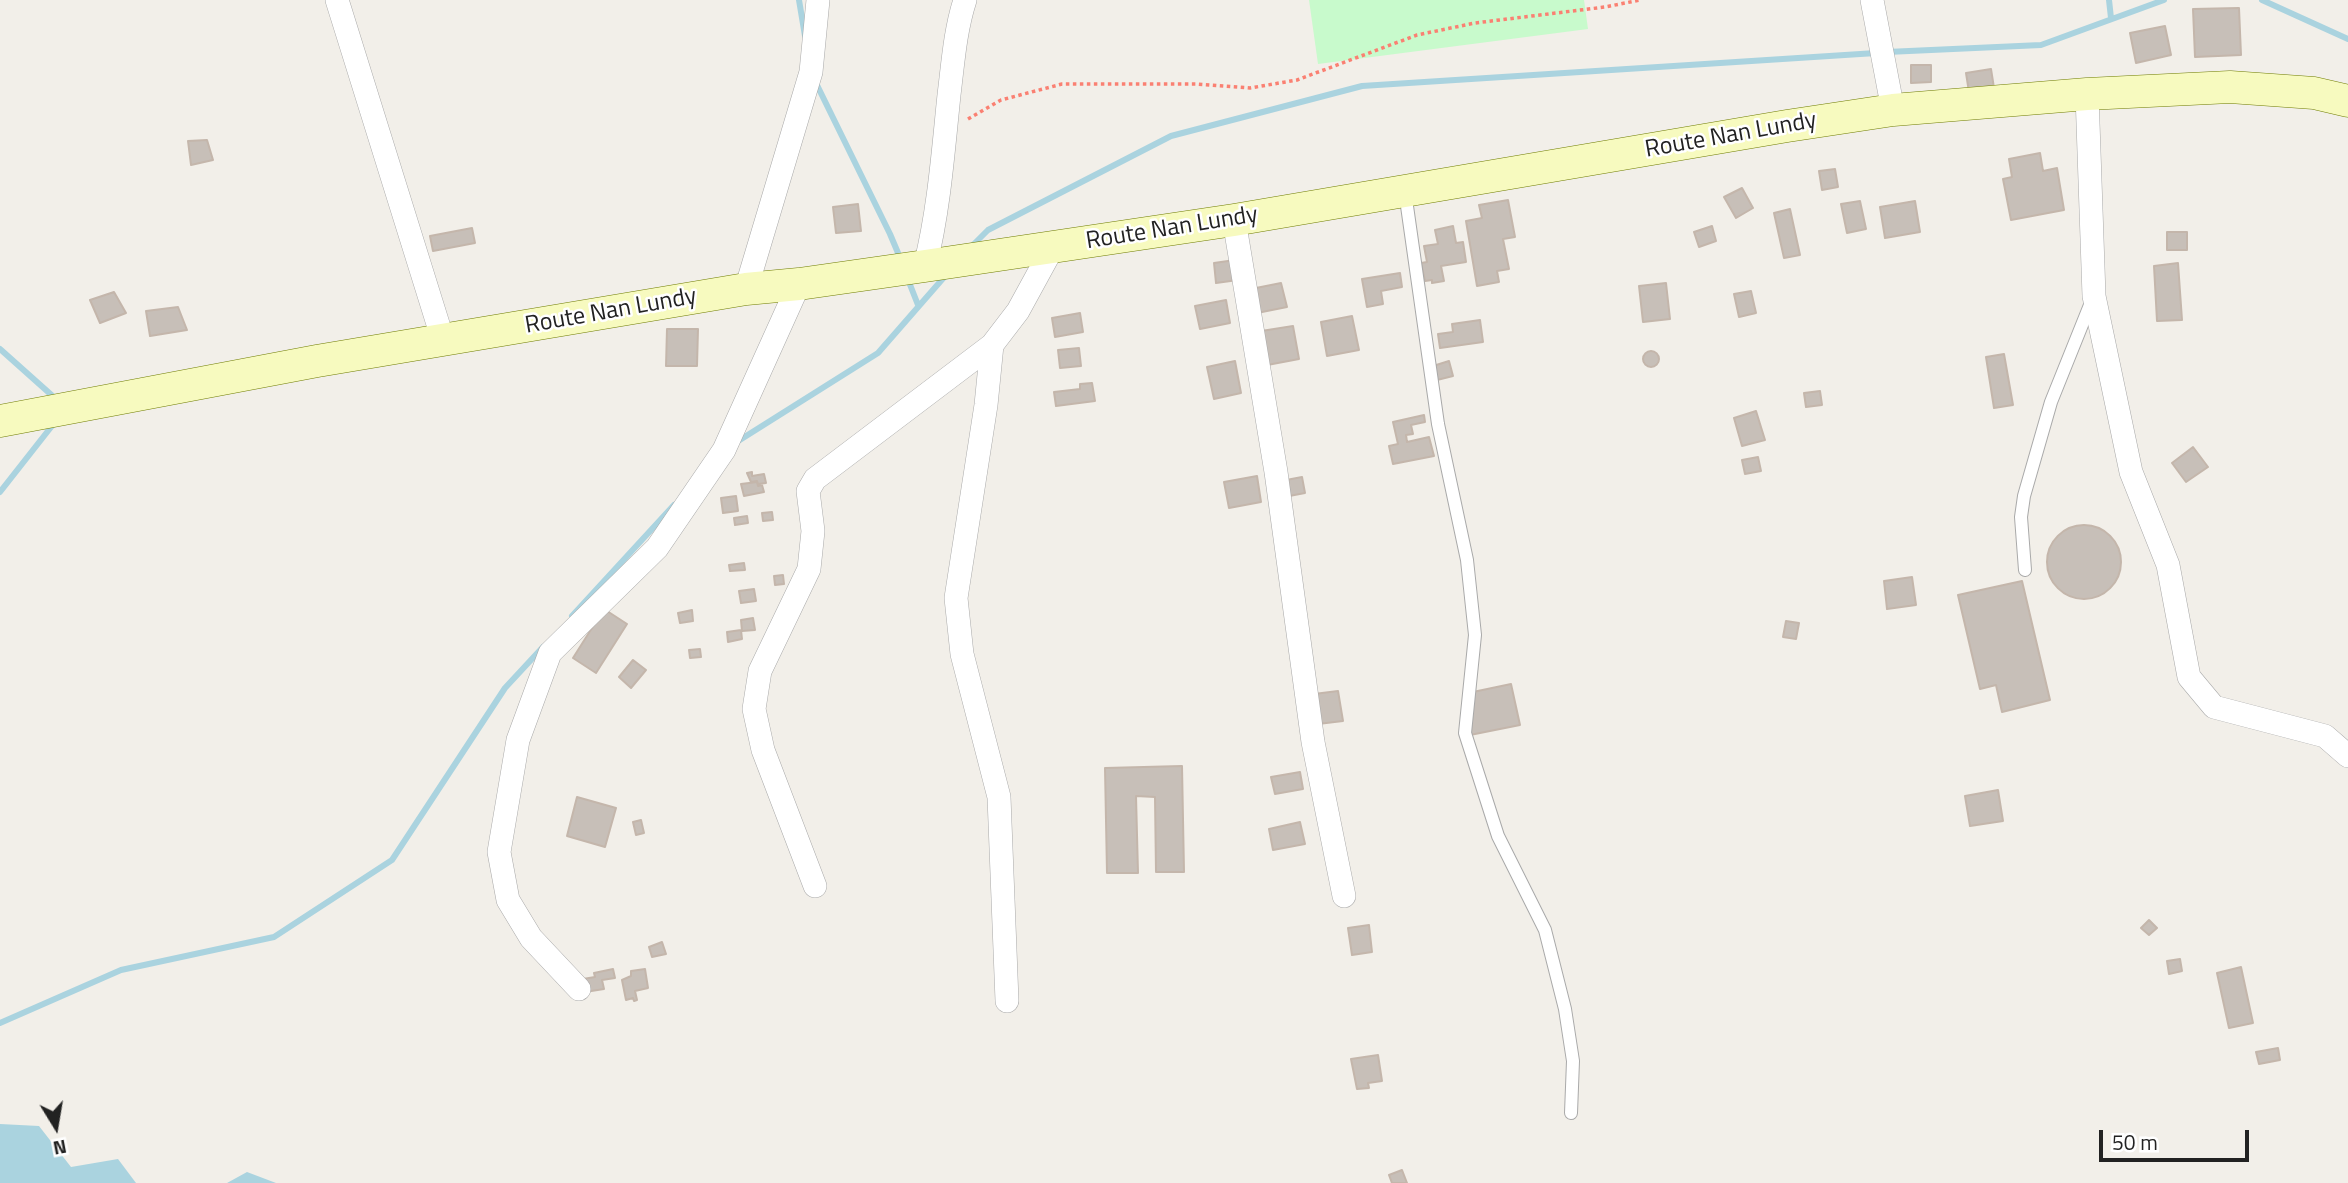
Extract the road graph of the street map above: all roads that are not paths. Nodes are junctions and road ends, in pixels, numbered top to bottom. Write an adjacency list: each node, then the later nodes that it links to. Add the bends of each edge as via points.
1 (337, 0): 15 (street)
2 (818, 0): 13 (street, via 811,72)
3 (965, 0): 11 (street, via 957,25 933,233)
4 (1872, 0): 7 (street)
5 (2087, 94): 6 (main road, Route Nan Lundy, via 2273,89); 7 (main road, Route Nan Lundy); 14 (street)
6 (2348, 102)
7 (1893, 110): 8 (main road, Route Nan Lundy)
8 (1405, 192): 9 (main road, Route Nan Lundy); 24 (lane, via 1438,424 1467,560 1475,635 1465,733 1498,836 1545,930 1573,1061)
9 (1234, 220): 10 (main road, Route Nan Lundy); 21 (street, via 1276,472 1313,742)
10 (1053, 247): 11 (main road, Route Nan Lundy); 16 (street, via 1018,311)
11 (925, 266): 12 (main road, Route Nan Lundy)
12 (799, 284): 13 (main road, Route Nan Lundy); 22 (street, via 724,450 657,548 550,653 519,740 499,852 508,900 531,938)
13 (746, 289): 15 (main road, Route Nan Lundy)
14 (2094, 296): 18 (lane, via 2051,402 2024,496); 19 (street, via 2132,472 2168,565 2189,677 2214,706 2325,736)
15 (443, 340): 17 (main road, Route Nan Lundy)
16 (992, 345): 20 (street, via 815,479 808,491 813,531 809,569 760,671 754,709 763,750); 23 (street, via 956,597 962,654 999,797)
17 (0, 421)
18 (2025, 570)
19 (2348, 756)
20 (815, 886)
21 (1344, 896)
22 (579, 989)
23 (1007, 1001)
24 (1571, 1113)

